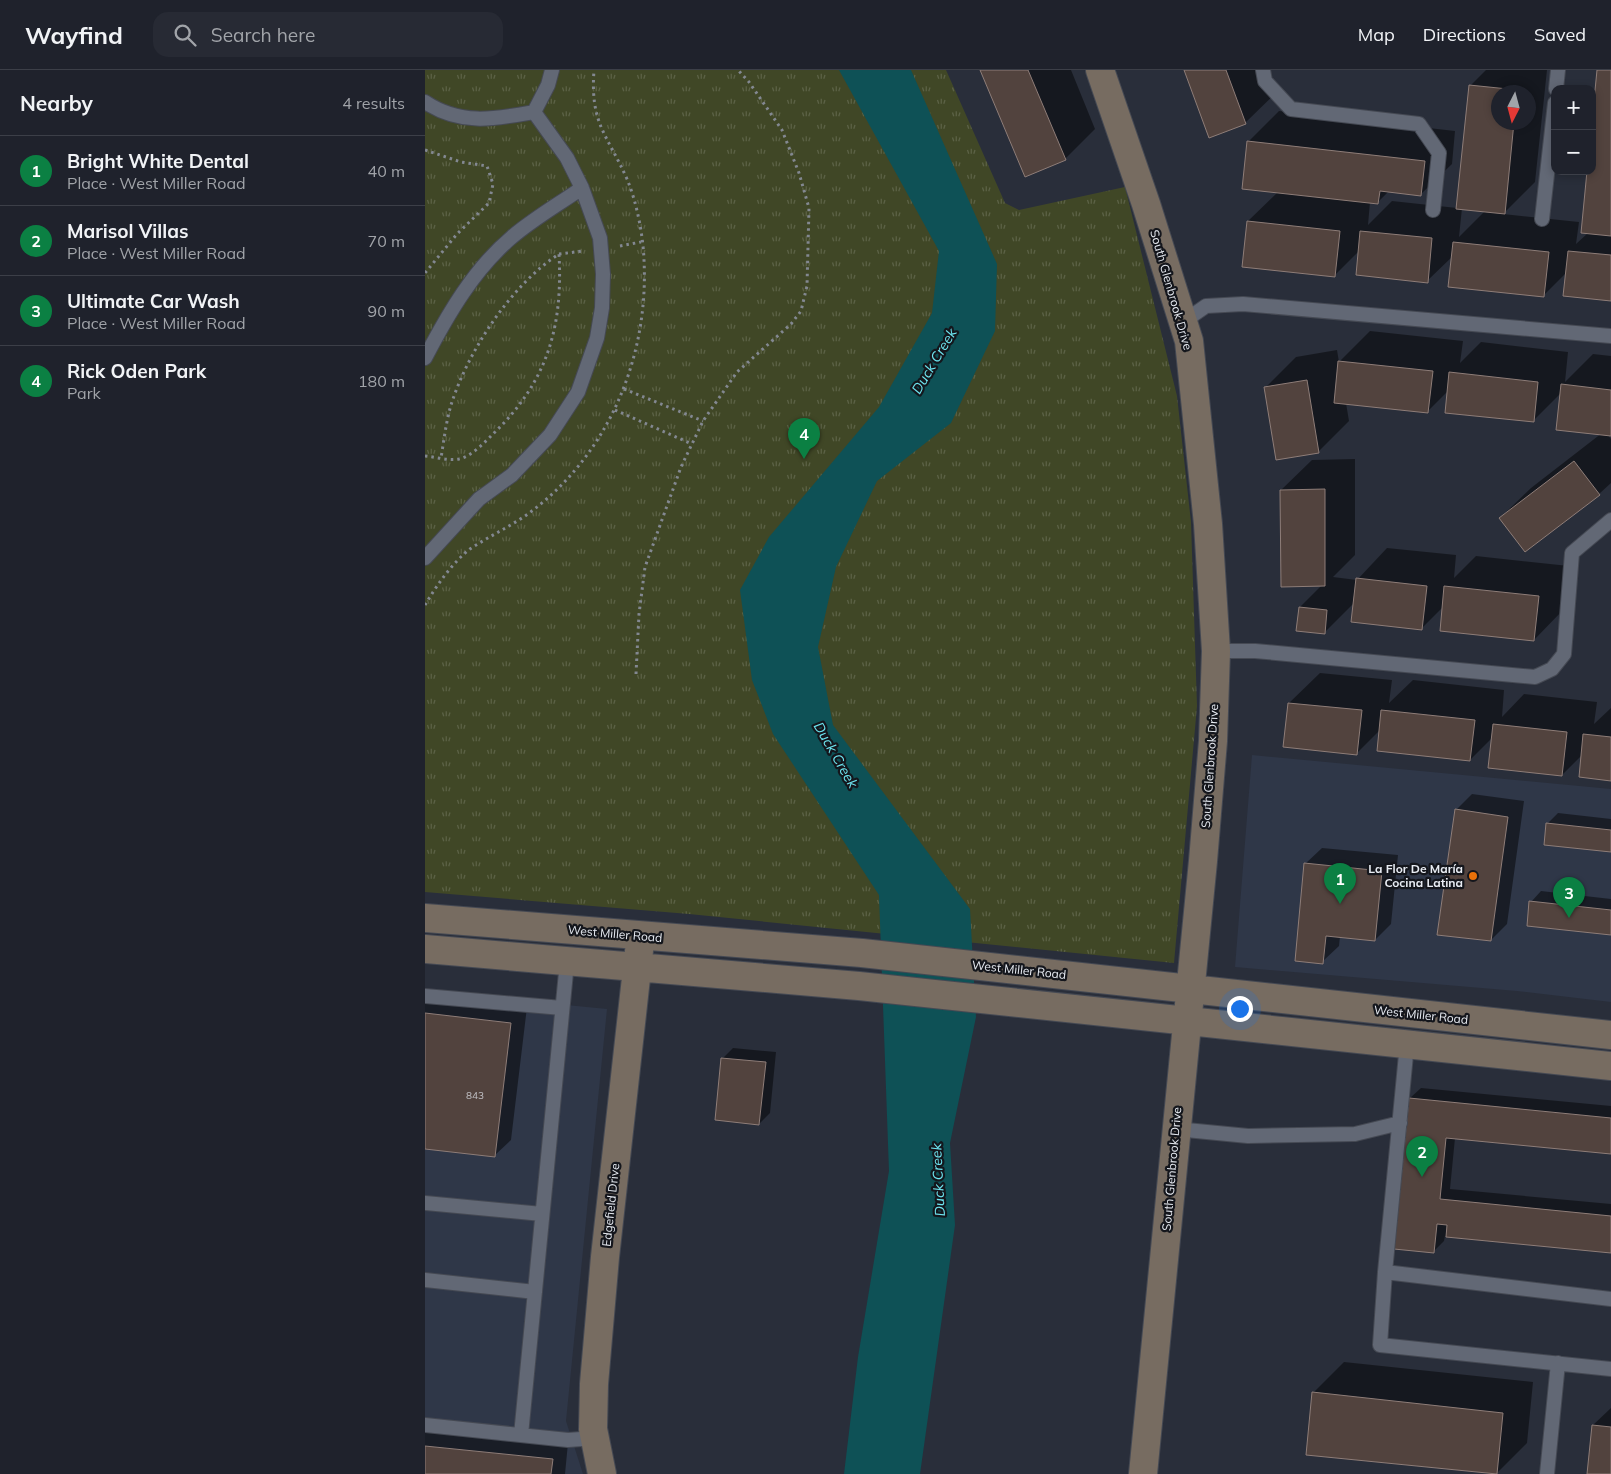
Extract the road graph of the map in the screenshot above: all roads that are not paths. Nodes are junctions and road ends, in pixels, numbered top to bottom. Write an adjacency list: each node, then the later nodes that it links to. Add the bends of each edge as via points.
1 (552, 70): 7 (lane)
2 (1100, 70): 12 (main road, South Glenbrook Drive)
3 (1263, 70): 10 (lane, via 1265,81 1291,109 1419,124 1439,153)
4 (1558, 70): 5 (lane)
5 (1556, 85)
6 (425, 102): 7 (lane, via 457,118 496,119)
7 (534, 112): 9 (lane, via 567,158)
8 (1552, 130): 11 (lane)
9 (582, 188): 14 (lane, via 512,237 472,280); 16 (lane, via 600,238 603,274 597,338 578,392 550,435 512,475 479,499)
10 (1433, 210)
11 (1542, 219)
12 (1183, 322): 13 (lane, via 1206,306 1243,304); 17 (main road, South Glenbrook Drive, via 1189,341 1208,524)
13 (1611, 336)
14 (425, 358)
15 (1611, 520): 17 (lane, via 1572,553 1564,654 1552,668 1535,676 1255,651)
16 (425, 558)
17 (1216, 651): 23 (main road, South Glenbrook Drive, via 1213,741)
18 (425, 918): 19 (main road, West Miller Road)
19 (640, 936): 22 (main road, Edgefield Drive); 23 (main road, West Miller Road, via 862,953)
20 (425, 949): 21 (main road)
21 (567, 962): 22 (main road); 25 (lane)
22 (638, 969): 26 (main road, via 859,986); 42 (main road, Edgefield Drive, via 605,1257 594,1384)
23 (1190, 988): 26 (main road, South Glenbrook Drive); 27 (main road, West Miller Road, via 1246,997)
24 (425, 996): 25 (lane)
25 (562, 1008): 33 (lane)
26 (1187, 1022): 28 (main road); 31 (main road, South Glenbrook Drive)
27 (1611, 1035)
28 (1407, 1044): 29 (main road); 30 (lane)
29 (1611, 1066)
30 (1400, 1123): 31 (lane, via 1355,1134 1248,1136); 34 (lane)
31 (1176, 1129): 44 (main road, South Glenbrook Drive)
32 (425, 1203): 33 (lane)
33 (542, 1214): 36 (lane)
34 (1385, 1272): 37 (lane); 38 (lane, via 1379,1345)
35 (425, 1280): 36 (lane)
36 (535, 1292): 41 (lane)
37 (1611, 1299)
38 (1558, 1363): 39 (lane); 45 (lane)
39 (1611, 1369)
40 (425, 1425): 41 (lane)
41 (521, 1434): 42 (lane, via 568,1440)
42 (595, 1438): 43 (main road, Edgefield Drive)
43 (602, 1474)
44 (1143, 1474)
45 (1547, 1474)

